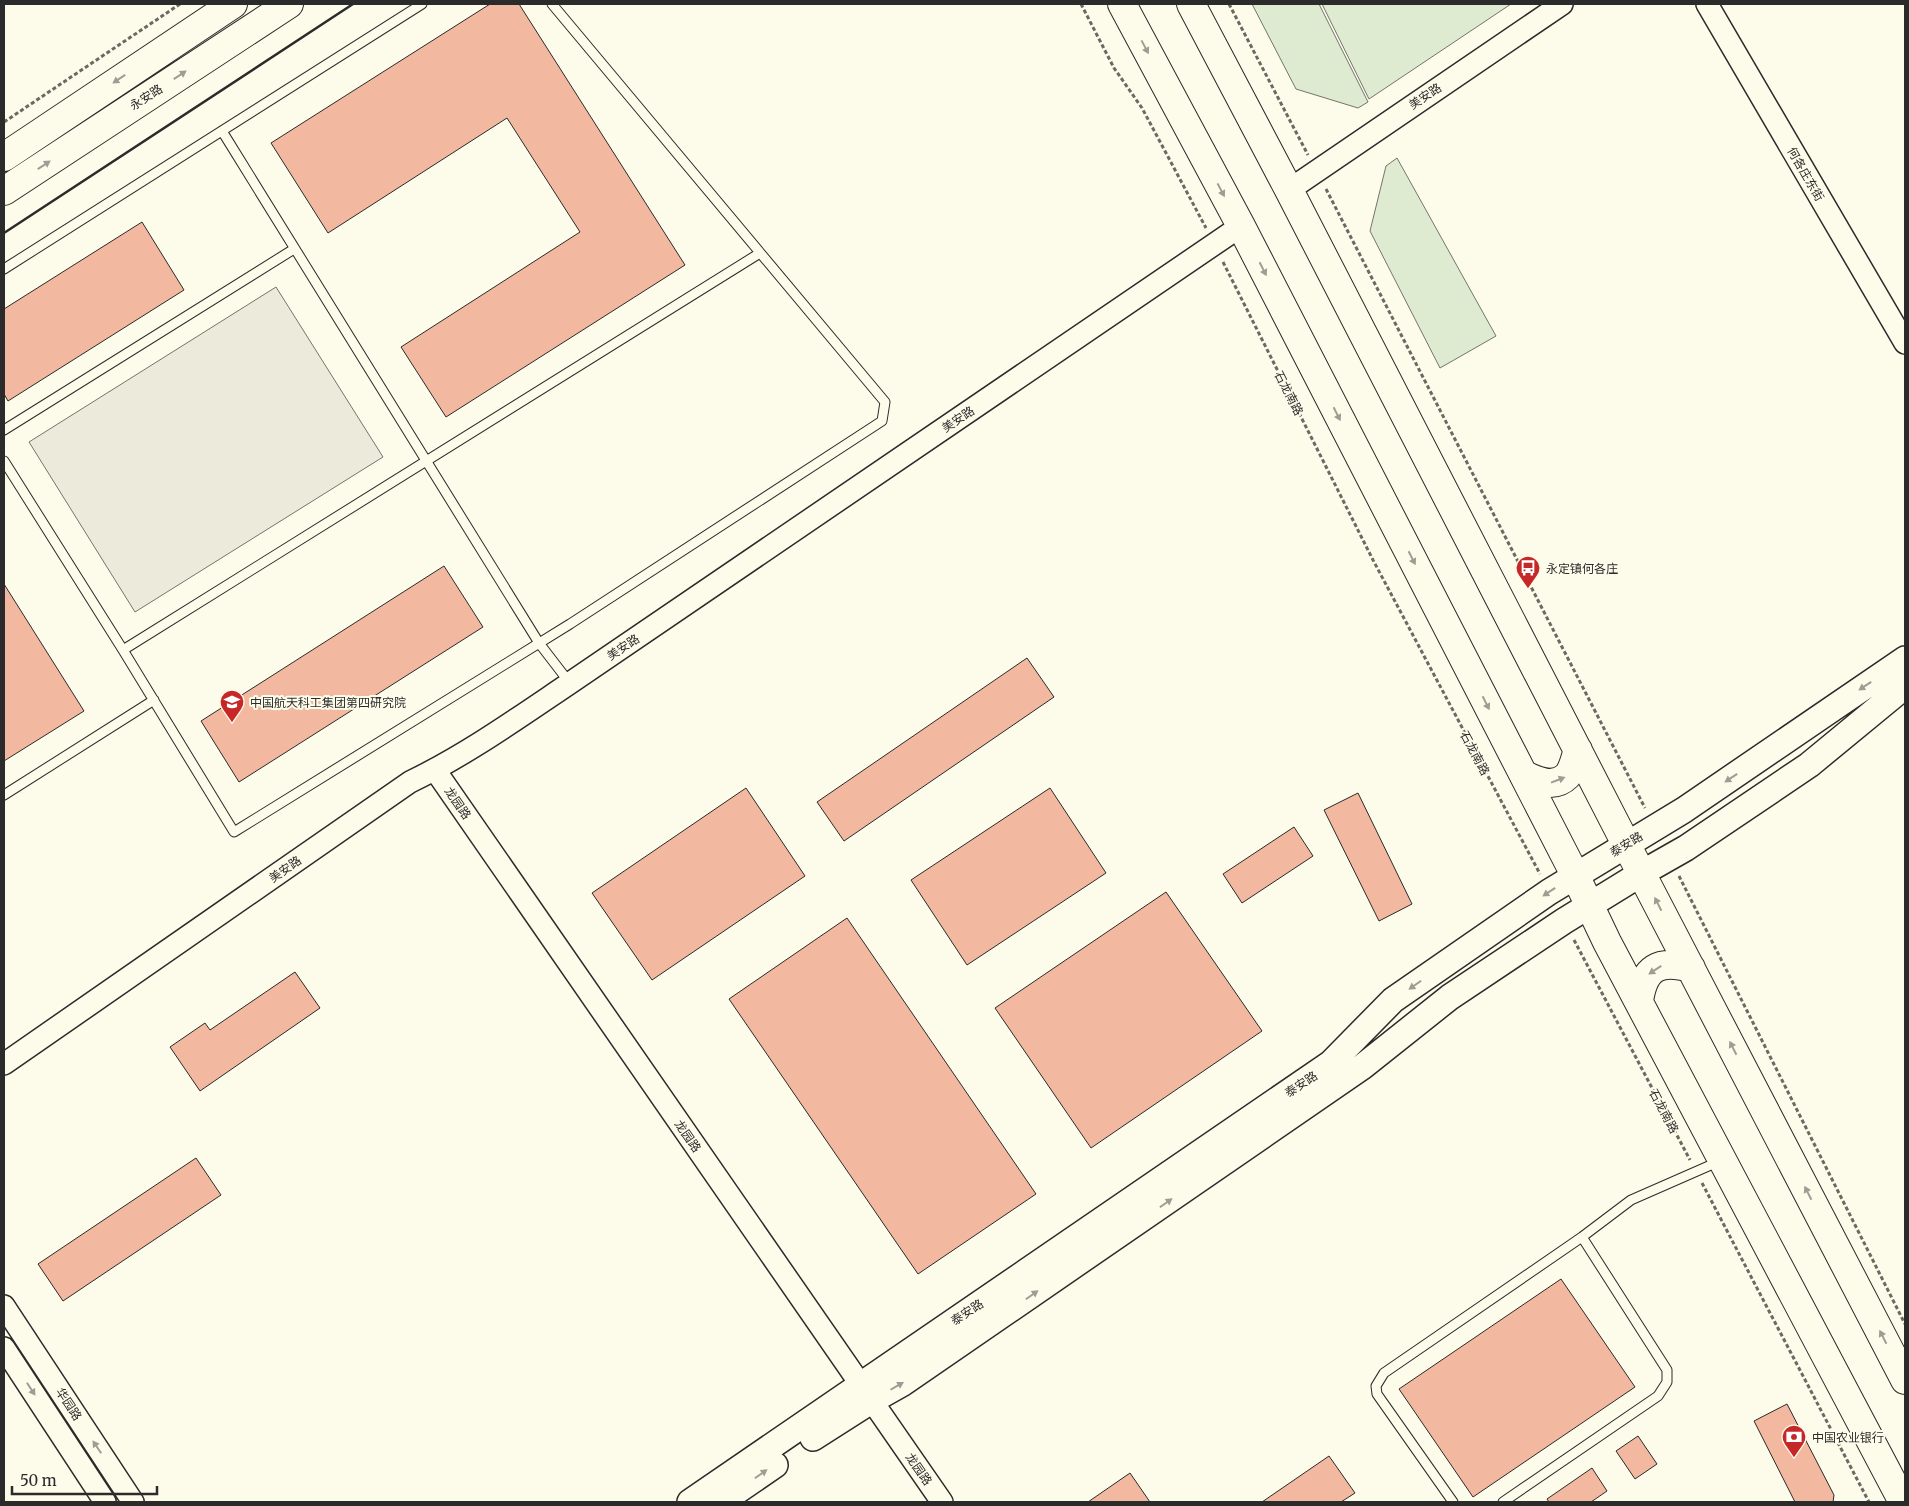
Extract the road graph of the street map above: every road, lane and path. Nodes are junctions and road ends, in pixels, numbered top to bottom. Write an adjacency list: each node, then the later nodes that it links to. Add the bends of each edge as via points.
1 (180, 4): 12 (path)
2 (233, 4): 14 (main road, one-way to 14)
3 (289, 4): 17 (main road, 永安路, one-way to 3)
4 (422, 4): 13 (lane)
5 (552, 4): 21 (lane)
6 (1081, 4): 19 (path, 石龙南路, via 1114,68 1142,108)
7 (1122, 4): 18 (main road, one-way to 18)
8 (1191, 4): 16 (main road)
9 (1229, 4): 15 (path)
10 (1562, 4): 15 (street, 美安路)
11 (1707, 4): 23 (street, 何各庄东街)
12 (4, 122)
13 (222, 131): 20 (lane); 22 (lane)
14 (4, 157)
15 (1316, 170): 16 (street, 美安路); 37 (path)
16 (1289, 190): 33 (main road)
17 (4, 191)
18 (1240, 226): 19 (street, 美安路); 35 (main road, one-way to 35)
19 (1214, 244): 30 (street, 美安路); 42 (path, 石龙南路, via 1373,560)
20 (294, 248): 24 (lane); 26 (lane)
21 (760, 253): 26 (lane); 27 (lane, via 885,402 882,421)
22 (4, 269)
23 (1905, 343)
24 (4, 430)
25 (4, 461): 28 (lane)
26 (427, 462): 27 (lane); 28 (lane)
27 (539, 643): 30 (lane); 32 (lane, via 234,832)
28 (123, 650): 32 (lane)
29 (1905, 659): 37 (main road, 泰安路, one-way to 37)
30 (570, 683): 34 (street, 美安路)
31 (1905, 686): 39 (main road, 泰安路, via 1809,765)
32 (154, 700): 36 (lane)
33 (1578, 750): 35 (main road, one-way to 33, via 1536,781 1553,783 1567,776); 38 (main road)
34 (435, 770): 47 (street, 美安路, via 410,782); 55 (street, 龙园路)
35 (1523, 774): 41 (main road)
36 (4, 795)
37 (1655, 827): 38 (main road, 泰安路)
38 (1626, 844): 40 (main road); 41 (main road, 泰安路)
39 (1670, 858): 40 (main road, 泰安路); 52 (path)
40 (1642, 873): 43 (main road, 泰安路); 45 (main road, one-way to 40)
41 (1575, 875): 42 (main road, 泰安路); 43 (main road)
42 (1549, 892): 55 (main road, 泰安路, one-way to 55, via 1393,1000 1331,1063)
43 (1590, 905): 44 (main road, 泰安路); 46 (main road)
44 (1564, 921): 49 (path, 石龙南路); 55 (main road, 泰安路, one-way to 44, via 902,1383 1354,1073 1450,998)
45 (1691, 968): 46 (main road, one-way to 46, via 1661,965 1650,972 1641,986); 54 (main road, one-way to 45)
46 (1639, 1001): 48 (main road)
47 (4, 1064)
48 (1723, 1160): 49 (lane); 64 (main road)
49 (1696, 1171): 50 (lane, via 1631,1200); 63 (path, 石龙南路)
50 (1582, 1237): 61 (lane, via 1384,1373 1376,1386 1377,1394); 62 (lane, via 1667,1370 1667,1382 1658,1396)
51 (4, 1306): 57 (street, 华园路, one-way to 51)
52 (1905, 1324)
53 (4, 1348): 56 (street, 华园路, one-way to 56)
54 (1905, 1380)
55 (866, 1393): 58 (main road, 泰安路); 59 (main road, 泰安路, one-way to 55, via 831,1425); 60 (street, 龙园路)
56 (105, 1502)
57 (134, 1502)
58 (690, 1502)
59 (721, 1502)
60 (942, 1502)
61 (1453, 1502)
62 (1503, 1502)
63 (1869, 1502)
64 (1903, 1502)

